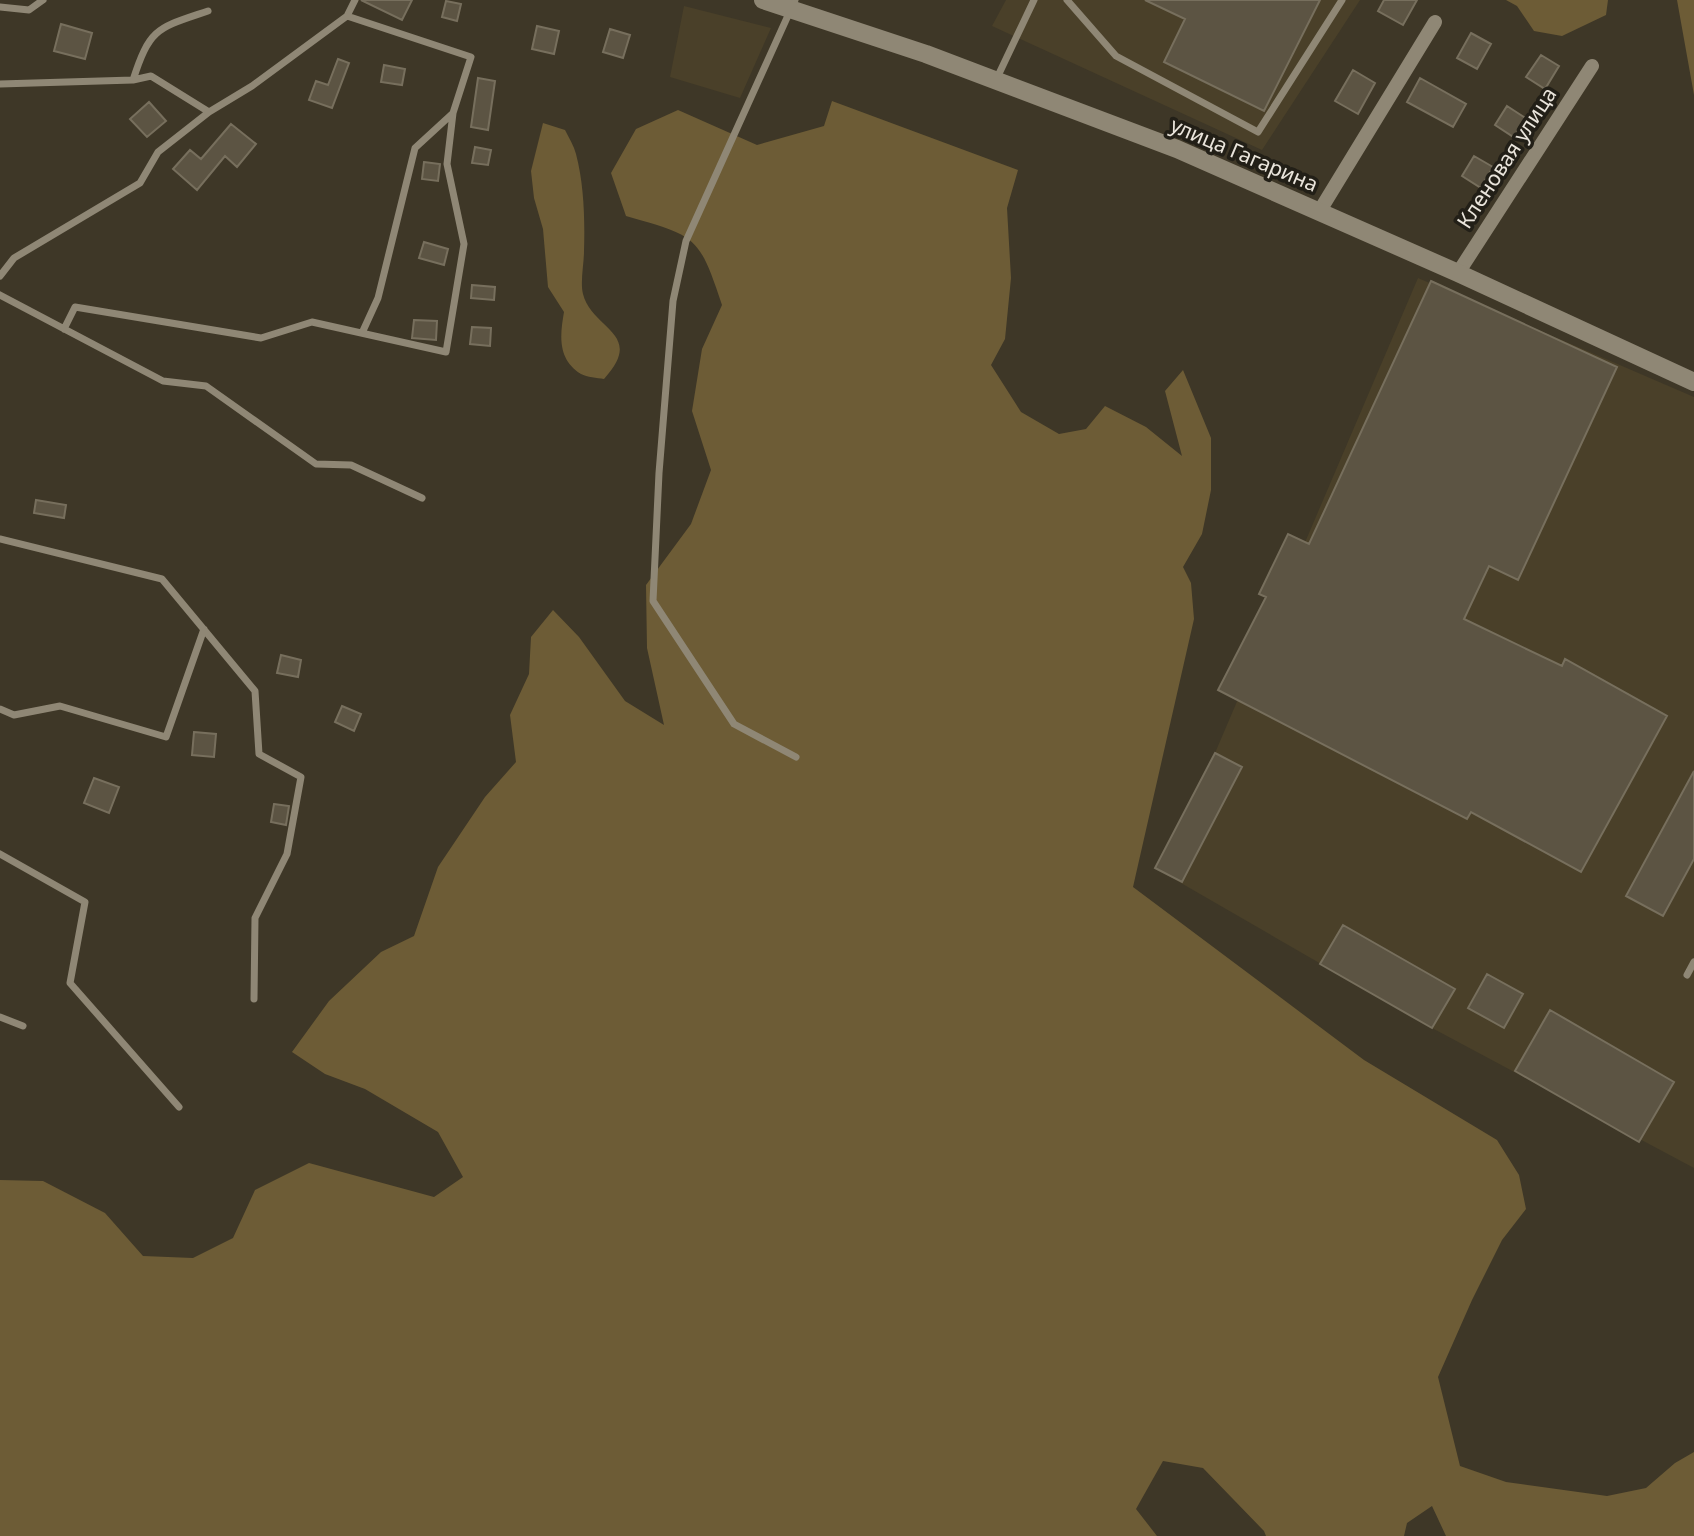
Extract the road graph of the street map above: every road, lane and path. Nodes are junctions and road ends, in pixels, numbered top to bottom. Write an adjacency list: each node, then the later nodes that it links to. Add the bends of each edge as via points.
1 (43, 0): 8 (lane, via 29,10)
2 (355, 0): 10 (lane)
3 (763, 0): 7 (street, улица Гагарина)
4 (1034, 0): 14 (lane)
5 (1067, 0): 6 (lane, via 1116,56 1258,132)
6 (1342, 0)
7 (793, 4): 14 (street, улица Гагарина); 29 (lane, via 686,242 673,301 653,601 734,724)
8 (0, 7)
9 (208, 11): 13 (lane, via 162,27 143,49)
10 (347, 16): 16 (lane, via 253,86); 17 (lane, via 471,57)
11 (1435, 22): 18 (street)
12 (1592, 66): 19 (street, Кленовая улица)
13 (133, 80): 15 (lane); 16 (lane, via 151,76)
14 (995, 80): 18 (street, улица Гагарина, via 1177,149)
15 (0, 84)
16 (209, 112): 20 (lane, via 158,152 140,183 14,258)
17 (453, 113): 23 (lane, via 415,148 378,299); 23 (lane, via 447,164 464,244 446,352)
18 (1319, 212): 19 (street, улица Гагарина)
19 (1458, 273): 24 (street, улица Гагарина)
20 (0, 276)
21 (0, 295): 22 (lane)
22 (64, 329): 23 (lane, via 75,307 261,338 312,322); 25 (lane, via 163,381 206,386 316,464 351,465)
23 (362, 333)
24 (1694, 382)
25 (422, 498)
26 (0, 539): 27 (lane, via 162,579)
27 (204, 629): 28 (lane, via 166,737 60,706 13,715); 33 (lane, via 256,691 259,754 302,777 287,854 255,918)
28 (0, 709)
29 (796, 757)
30 (0, 854): 36 (lane, via 85,902 70,983)
31 (1694, 962): 32 (lane)
32 (1687, 975)
33 (254, 999)
34 (0, 1017): 35 (lane)
35 (23, 1027)
36 (179, 1107)

